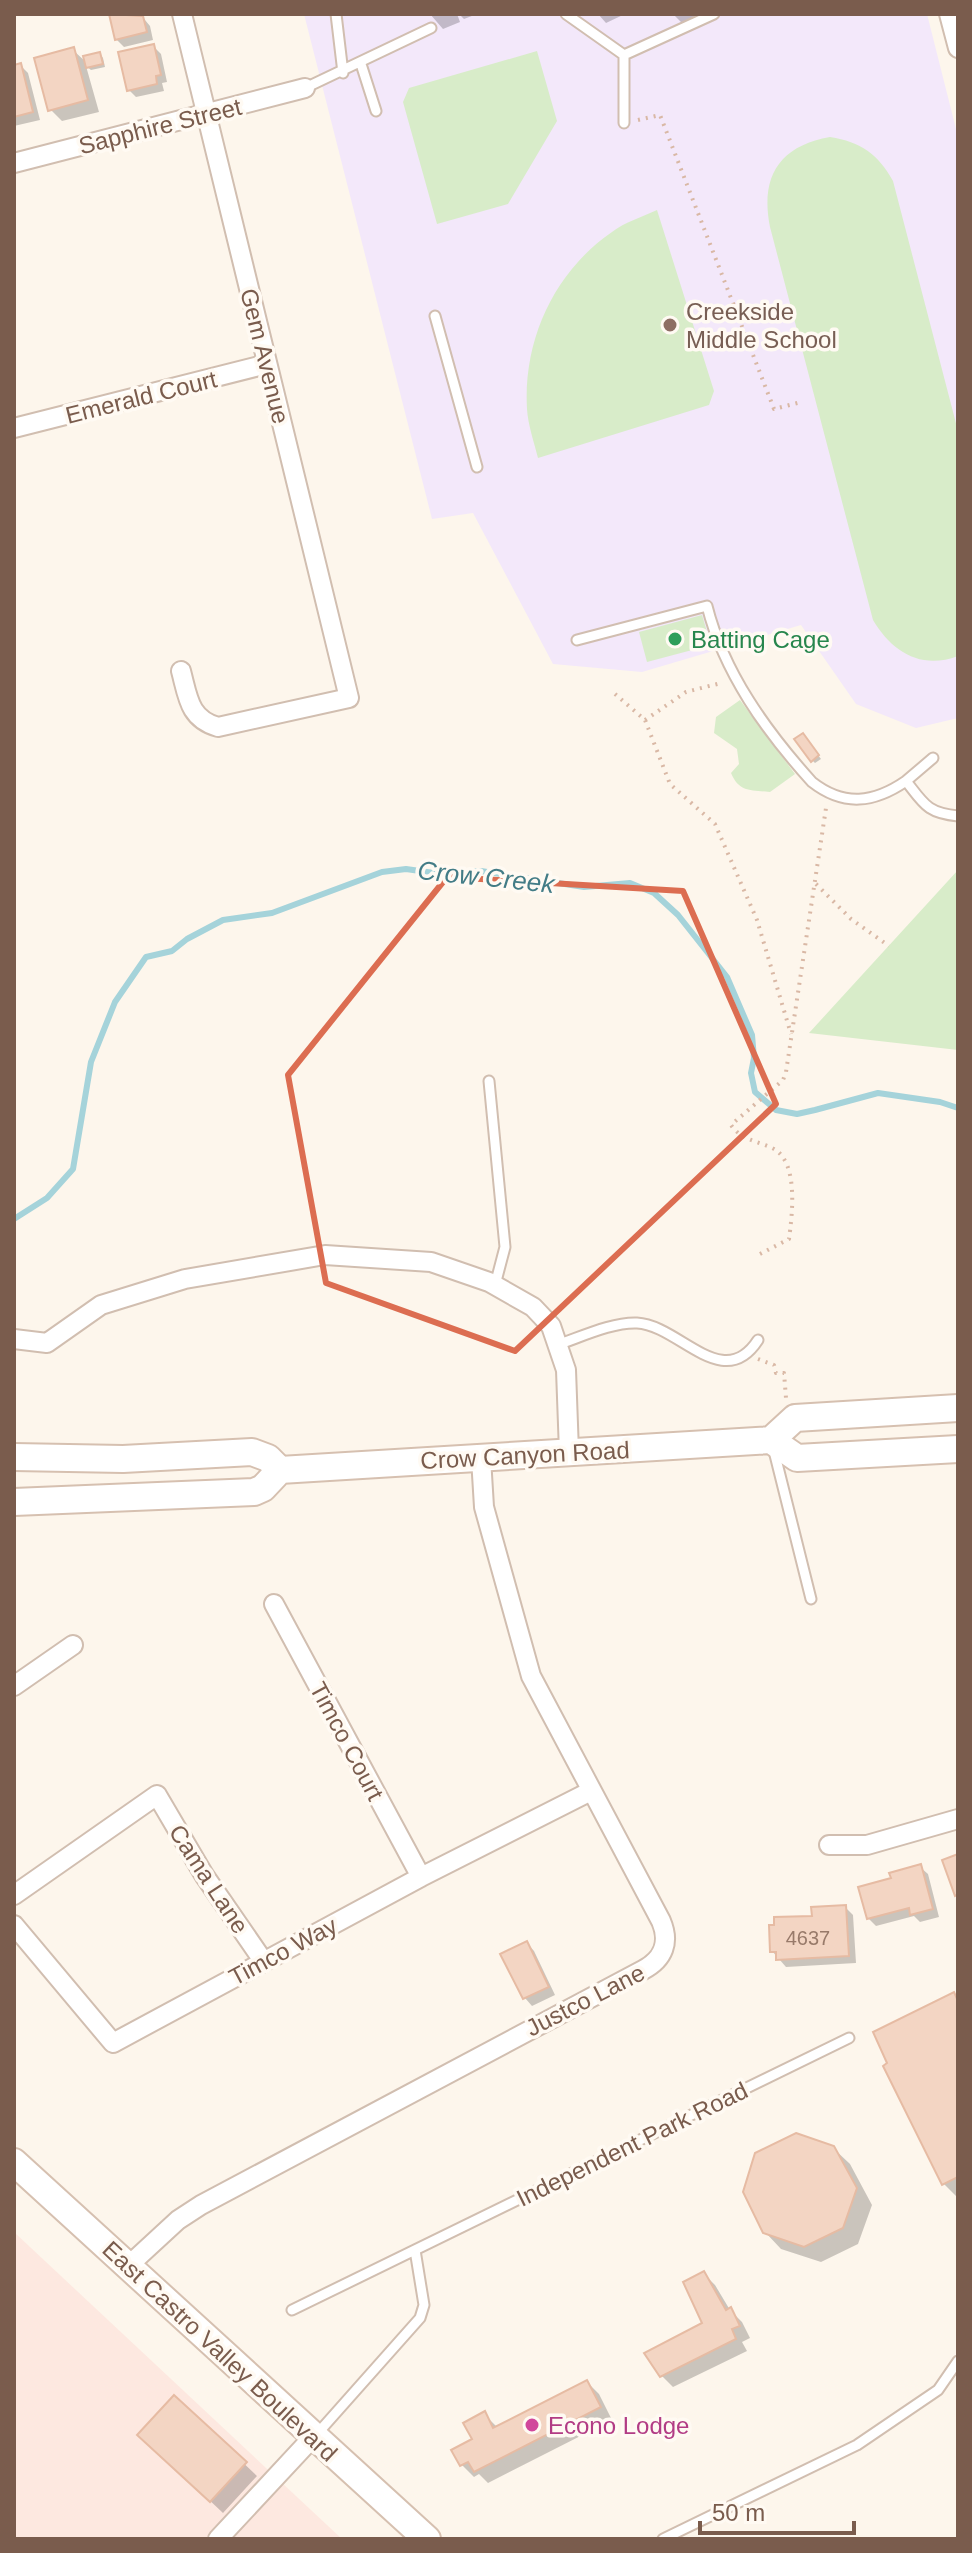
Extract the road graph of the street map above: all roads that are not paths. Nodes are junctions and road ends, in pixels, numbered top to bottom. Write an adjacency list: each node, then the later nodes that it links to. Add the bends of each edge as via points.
1 (182, 14): 13 (street, Gem Avenue)
2 (336, 14): 10 (lane)
3 (566, 14): 8 (lane)
4 (714, 14): 8 (lane)
5 (949, 14): 7 (street)
6 (431, 28): 9 (lane, via 387,46)
7 (958, 48)
8 (624, 55): 14 (lane)
9 (361, 64): 10 (lane); 12 (lane)
10 (343, 73): 11 (lane)
11 (305, 88): 13 (street, Sapphire Street)
12 (376, 111)
13 (206, 115): 15 (street, Sapphire Street); 17 (street, Gem Avenue)
14 (624, 123)
15 (14, 163)
16 (435, 316): 19 (lane)
17 (267, 364): 18 (street, Emerald Court); 21 (street, Gem Avenue, via 349,698 218,727 201,722 191,709)
18 (14, 428)
19 (477, 467)
20 (577, 640): 23 (lane, via 707,606 717,645 736,682 800,769 827,793 875,799)
21 (181, 671)
22 (933, 758): 23 (lane)
23 (906, 781): 24 (lane, via 927,808)
24 (958, 816)
25 (489, 1081): 26 (lane, via 505,1247)
26 (495, 1285): 27 (street, via 431,1262 325,1255 185,1279 101,1305 47,1343); 29 (street, via 533,1307 551,1326)
27 (14, 1339)
28 (758, 1340): 29 (lane, via 749,1354 734,1361 718,1361 636,1323)
29 (557, 1345): 33 (street, via 566,1370)
30 (958, 1408): 31 (main road, Crow Canyon Road, via 795,1418)
31 (779, 1433): 32 (main road, via 797,1458); 33 (main road, Crow Canyon Road); 38 (lane)
32 (958, 1449)
33 (569, 1452): 35 (main road, Crow Canyon Road)
34 (14, 1457): 36 (main road, via 123,1459 252,1452)
35 (481, 1458): 36 (main road, Crow Canyon Road); 42 (street, Justco Lane, via 484,1507 523,1653)
36 (280, 1470): 37 (main road, via 254,1492)
37 (14, 1502)
38 (811, 1599)
39 (274, 1604): 45 (street, Timco Court)
40 (73, 1645): 41 (street)
41 (14, 1686)
42 (591, 1791): 45 (street, Timco Way); 52 (street, Justco Lane, via 664,1928 664,1949 657,1961 201,2205)
43 (958, 1819): 44 (street, via 867,1845)
44 (829, 1845)
45 (421, 1877): 48 (street, Timco Way)
46 (14, 1895): 48 (street, Cama Lane, via 157,1795)
47 (14, 1925): 48 (street, Timco Way, via 113,2043)
48 (264, 1962)
49 (849, 2038): 51 (lane, Independent Park Road)
50 (14, 2162): 52 (main road, East Castro Valley Boulevard)
51 (415, 2250): 53 (lane, Independent Park Road); 55 (lane, via 423,2296 420,2318)
52 (127, 2267): 55 (main road, East Castro Valley Boulevard)
53 (292, 2310)
54 (958, 2361): 58 (lane, via 938,2390 857,2445)
55 (313, 2437): 56 (street); 57 (main road, East Castro Valley Boulevard)
56 (218, 2539)
57 (427, 2539)
58 (663, 2539)

